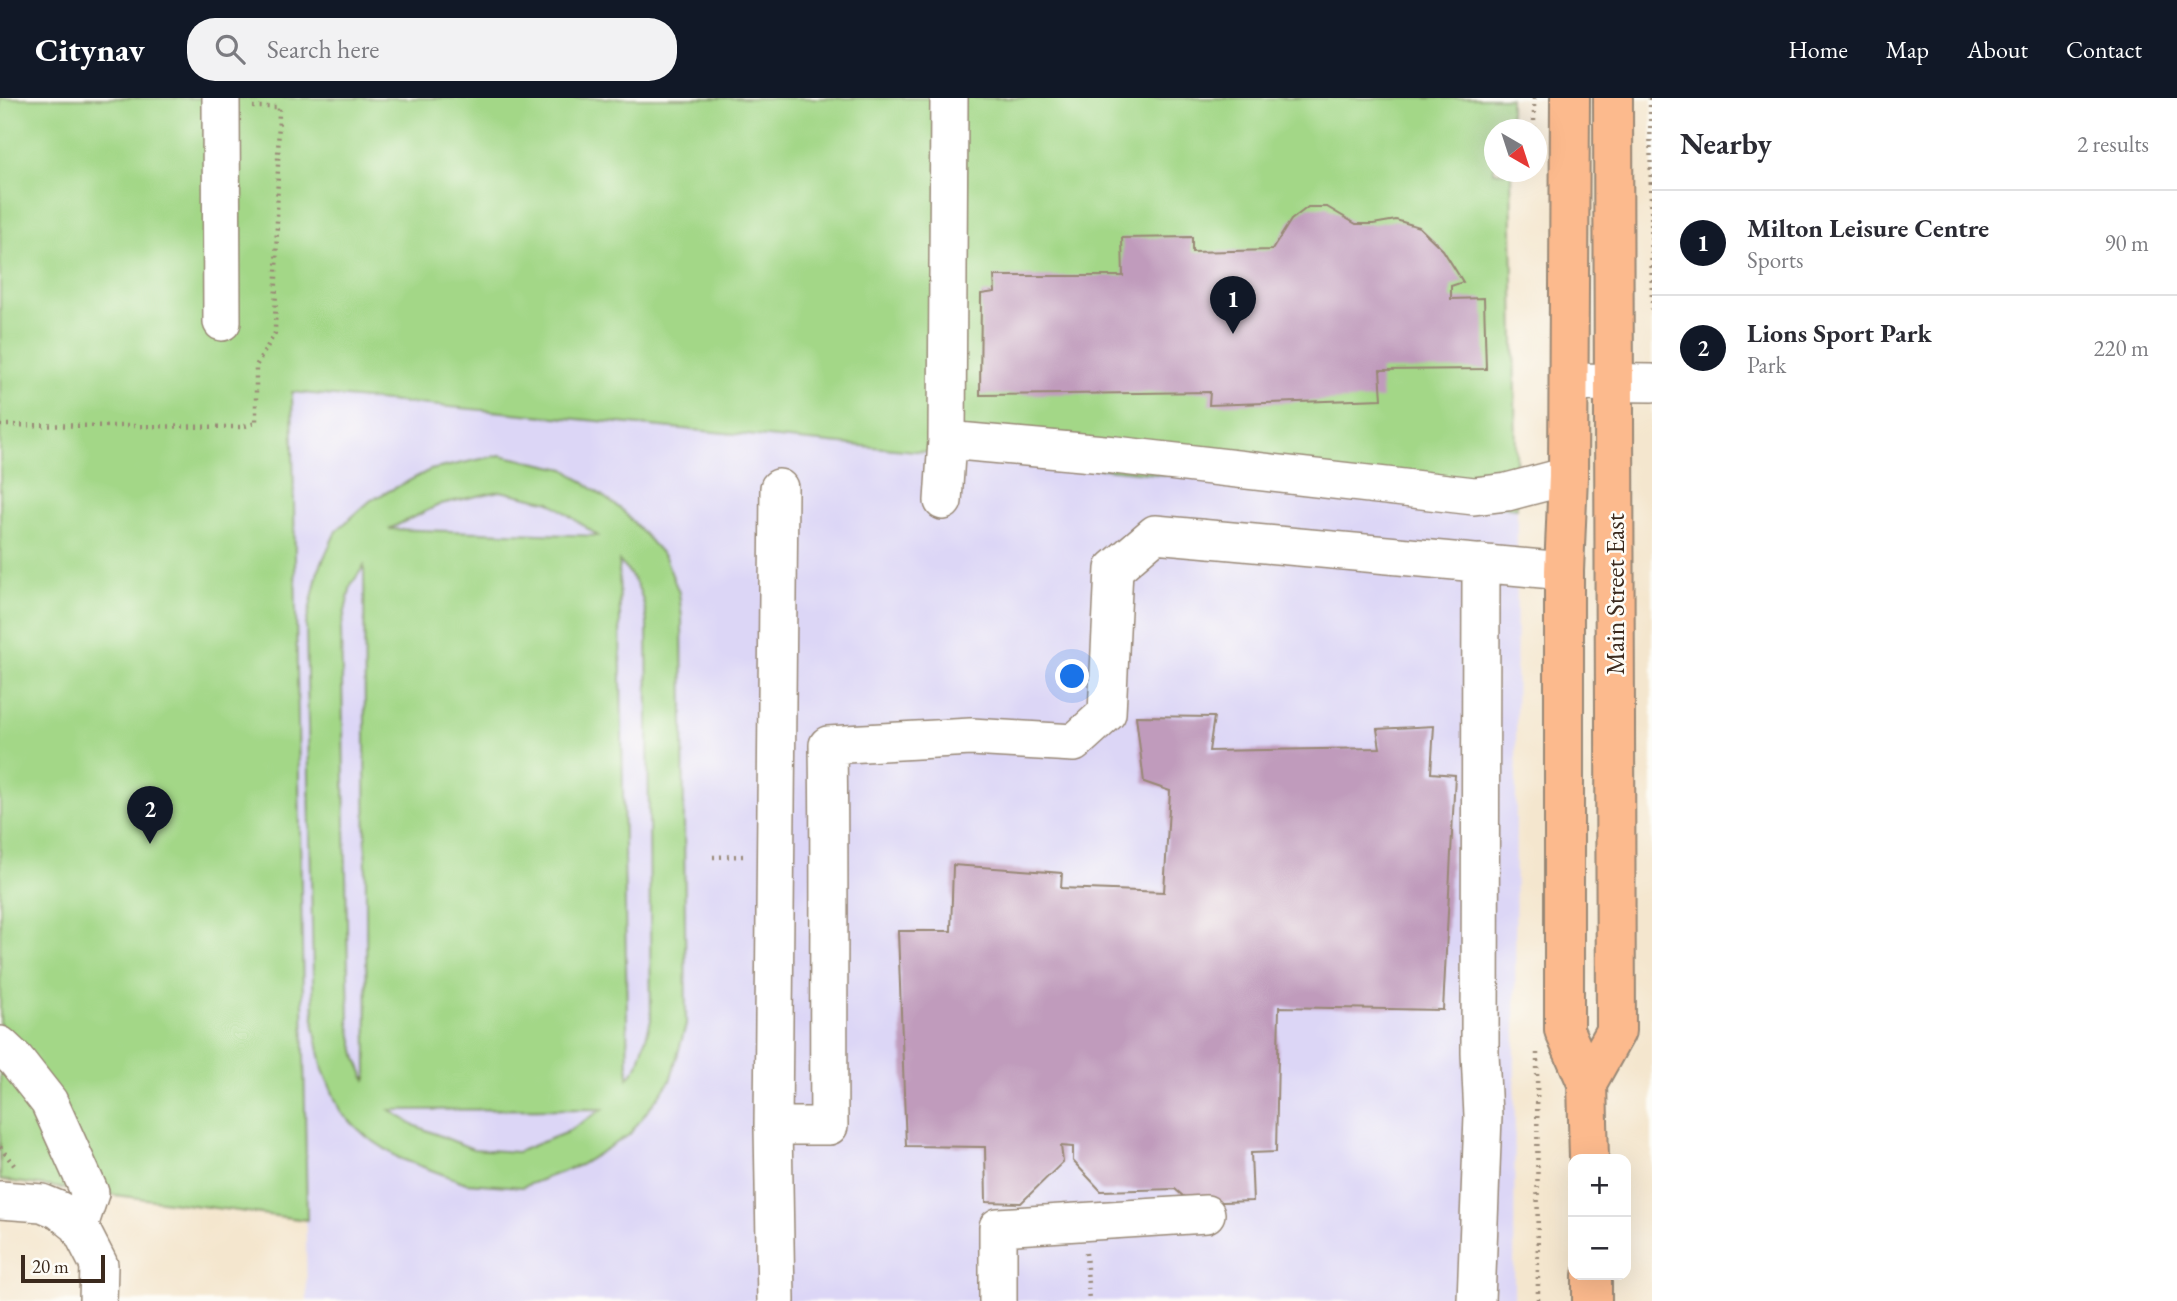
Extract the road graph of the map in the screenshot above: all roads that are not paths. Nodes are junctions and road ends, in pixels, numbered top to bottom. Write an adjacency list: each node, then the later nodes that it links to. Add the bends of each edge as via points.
1 (221, 98): 5 (street)
2 (949, 98): 9 (street)
3 (1570, 98): 6 (main road, Main Street East)
4 (1613, 98): 7 (main road, Main Street East)
5 (222, 322)
6 (1569, 382): 7 (street); 10 (main road, Main Street East)
7 (1614, 382): 8 (street); 18 (main road, Main Street East, via 1616,1031)
8 (1652, 383)
9 (947, 440): 10 (street, via 1474,496); 12 (street)
10 (1568, 476): 14 (main road, Main Street East)
11 (779, 488): 15 (street)
12 (943, 501)
13 (1481, 563): 14 (street); 16 (street, via 1155,534 1114,569 1107,713 1074,743 971,737 828,745); 28 (street, via 1483,1116)
14 (1564, 571): 18 (main road, Main Street East, via 1564,1030)
15 (776, 972): 16 (street); 19 (street)
16 (828, 976): 19 (street, via 829,1126)
17 (0, 1045): 23 (street, via 48,1102 90,1193)
18 (1587, 1083): 20 (main road, Main Street East)
19 (773, 1126): 26 (street)
20 (1589, 1154)
21 (0, 1200): 23 (street, via 42,1203)
22 (1206, 1214): 27 (street, via 998,1227)
23 (79, 1226): 25 (street, via 99,1265)
24 (1591, 1280): 29 (main road)
25 (98, 1301)
26 (776, 1301)
27 (998, 1301)
28 (1476, 1301)
29 (1592, 1301)

